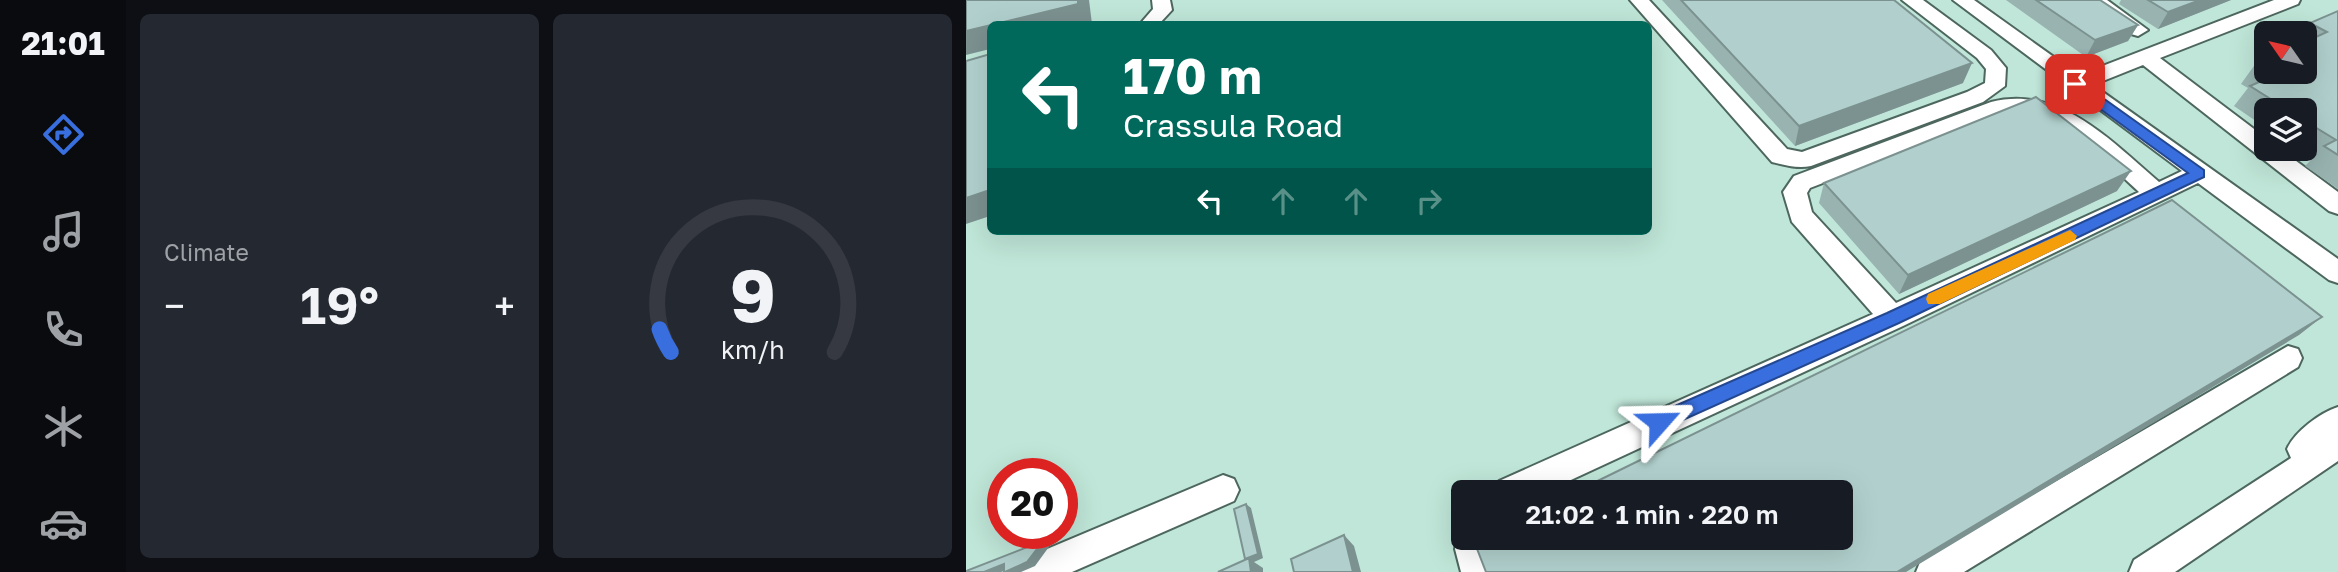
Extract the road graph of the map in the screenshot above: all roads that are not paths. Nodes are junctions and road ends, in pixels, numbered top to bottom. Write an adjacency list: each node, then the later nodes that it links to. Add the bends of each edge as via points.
1 (1639, 0): 2 (street, via 1780,156 1803,160 1995,86 1996,68 1984,54)
2 (1911, 0)
3 (1962, 0): 10 (street)
4 (2095, 0): 8 (street)
5 (2291, 0): 9 (street)
6 (1162, 5): 7 (street)
7 (1151, 21)
8 (2138, 30)
9 (2147, 58): 10 (street); 13 (street)
10 (2075, 84): 11 (street)
11 (2199, 173): 12 (street); 14 (street)
12 (2157, 194): 17 (street); 17 (street, via 2060,113 2025,103 1999,107 1802,182 1796,192 1801,216)
13 (2338, 205)
14 (2312, 253): 15 (street); 16 (street)
15 (2338, 273)
16 (2338, 292)
17 (1893, 318): 21 (street)
18 (2288, 358): 27 (street)
19 (2338, 420): 23 (street, via 2294,455)
20 (2338, 444): 23 (street)
21 (1536, 480)
22 (1223, 490): 25 (street)
23 (2268, 491): 28 (street)
24 (1472, 550): 26 (street)
25 (1032, 572)
26 (1478, 572)
27 (1933, 572)
28 (2146, 572)

